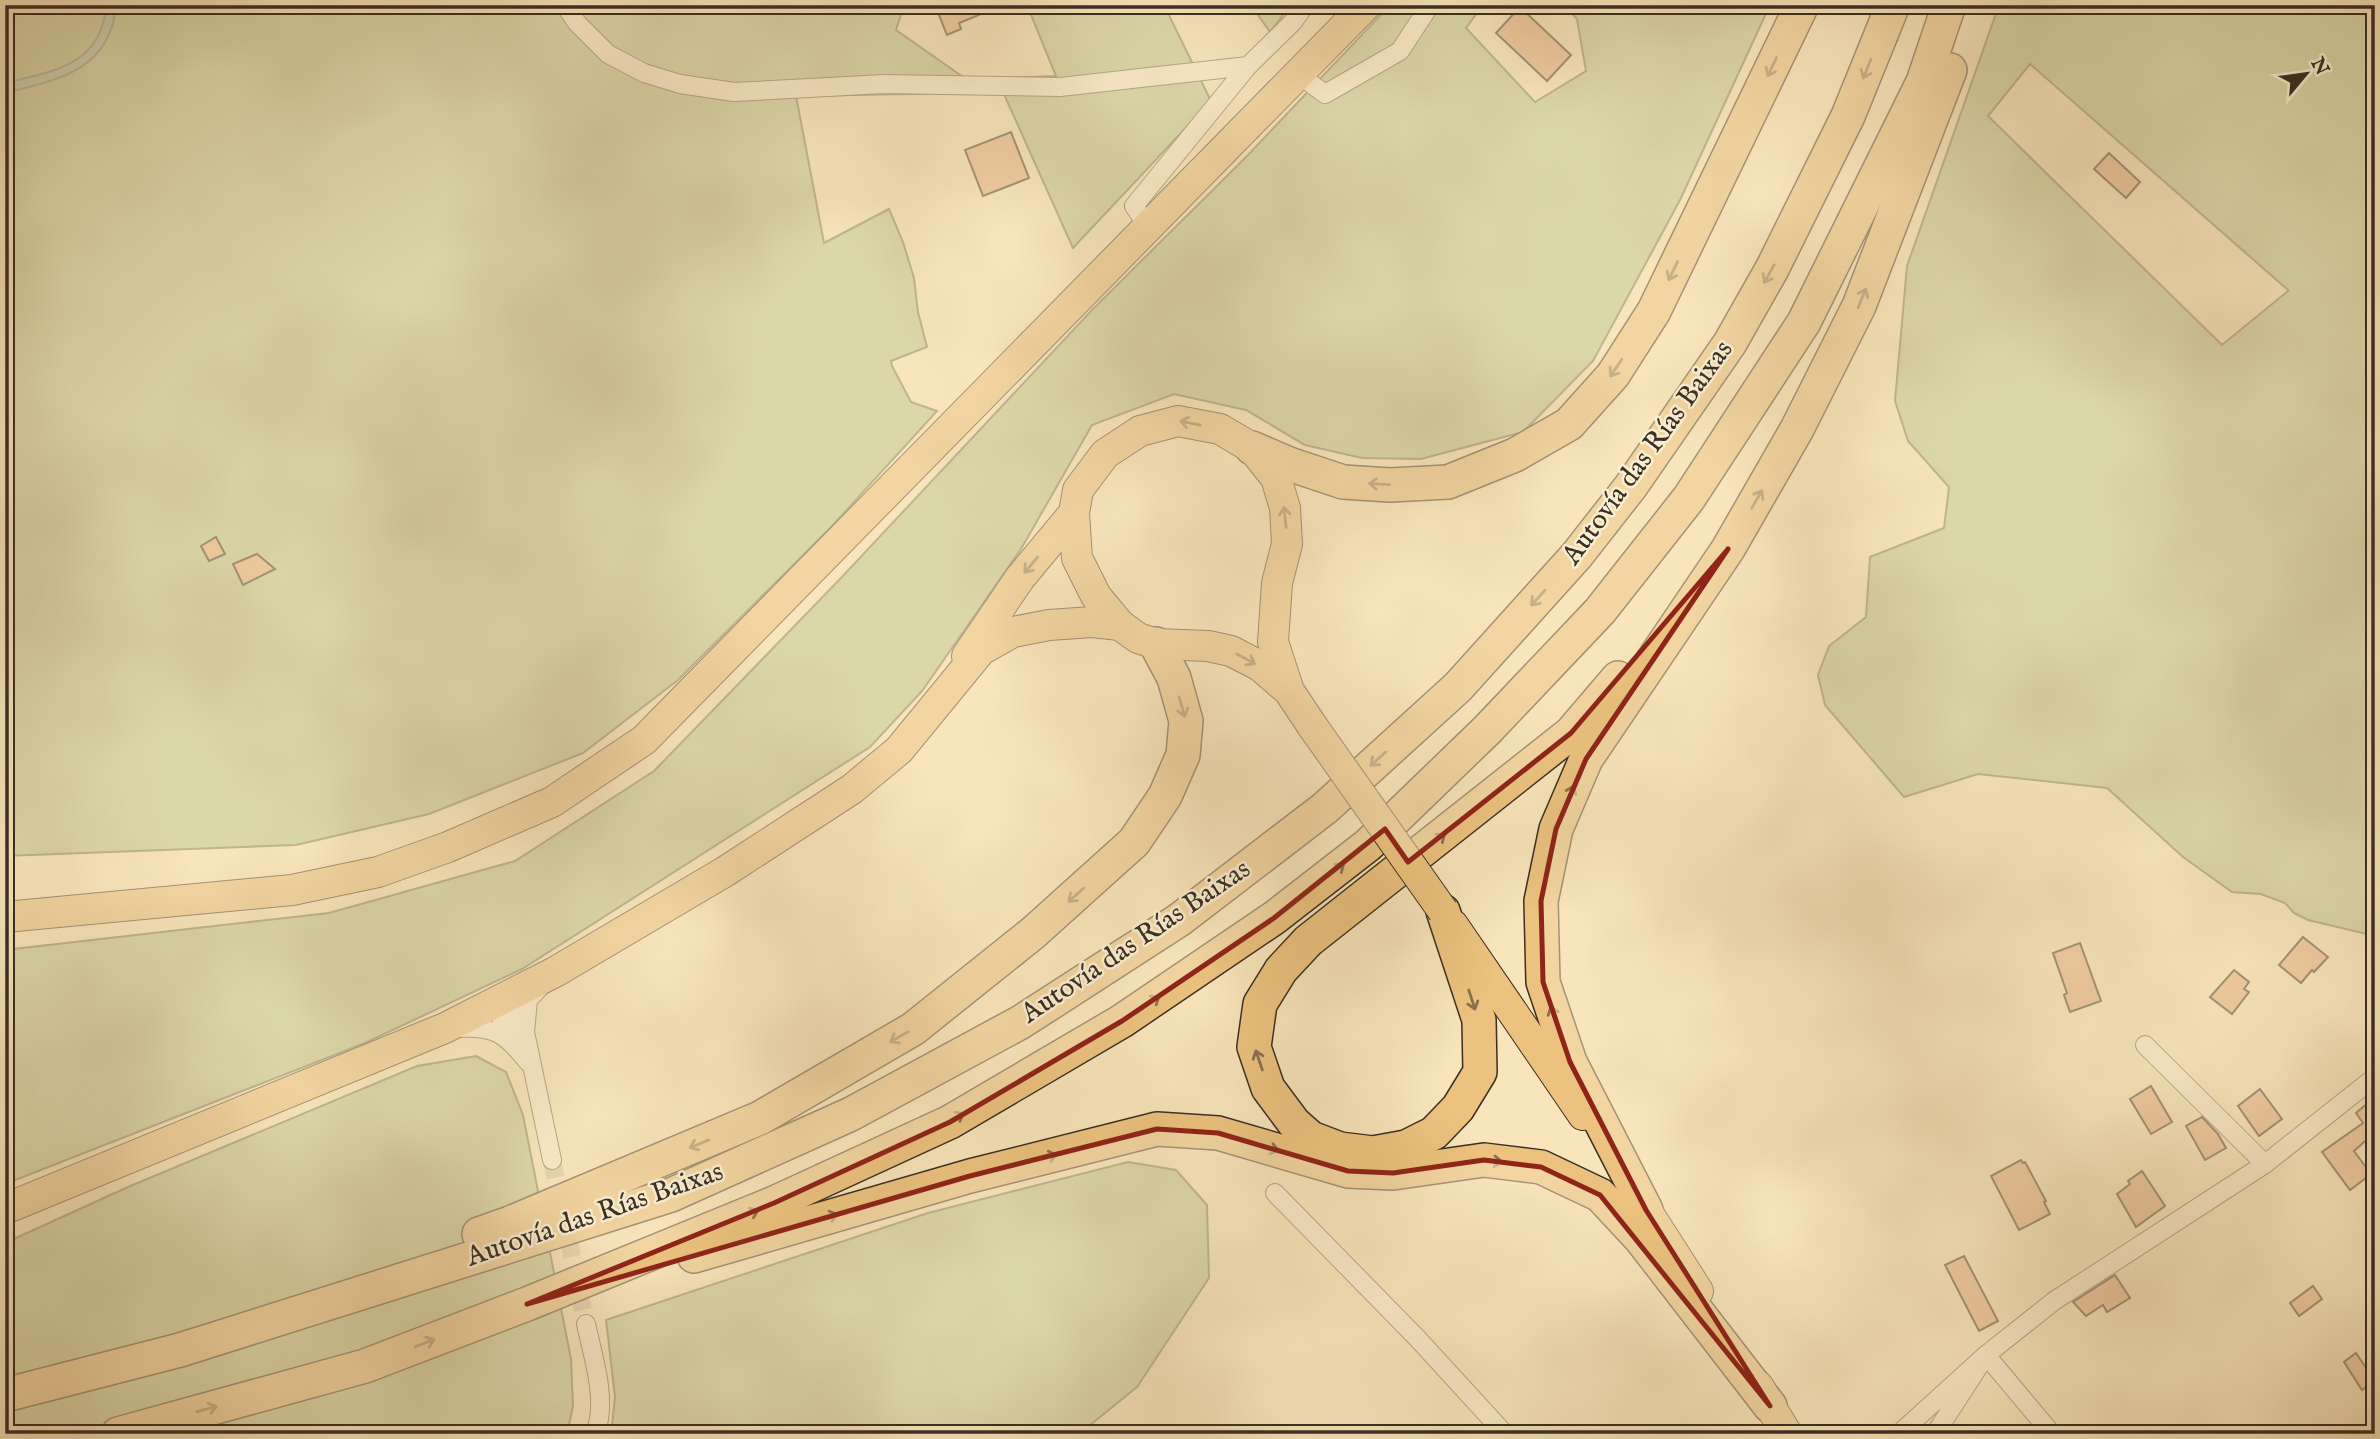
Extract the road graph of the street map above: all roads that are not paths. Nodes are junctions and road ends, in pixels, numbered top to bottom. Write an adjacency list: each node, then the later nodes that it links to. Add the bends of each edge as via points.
1 (565, 5): 9 (street, via 608,54 644,73 734,92 884,84 1060,87)
2 (1305, 5): 9 (street)
3 (1366, 5): 10 (main road)
4 (1802, 5): 12 (highway, one-way to 12, via 1654,311 1613,374 1569,424 1516,455 1447,482 1343,482)
5 (1893, 5): 38 (highway, Autovía das Rías Baixas, one-way to 38, via 1848,116 1772,269 1730,343 1631,486 1577,555 1458,687 1325,808 1179,920 1021,1023 851,1114 671,1195 180,1350)
6 (1949, 5): 34 (highway, Autovía das Rías Baixas, one-way to 6, via 774,1203 950,1122 1122,1021 1274,918 1368,845 1487,730 1600,611 1689,498 1804,322 1923,82)
7 (1971, 5): 14 (highway, one-way to 7, via 1797,429 1859,306)
8 (1429, 6): 10 (street, via 1400,51 1325,94)
9 (1248, 66): 11 (street, via 1134,206)
10 (1298, 75): 11 (main road)
11 (1148, 227): 19 (main road, via 643,740 552,802 378,872 292,890)
12 (1252, 448): 13 (main road, one-way to 13, via 1220,429 1178,421 1140,431 1105,454 1078,490); 18 (main road, one-way to 12, via 1273,642 1277,583 1287,544 1285,509 1276,478)
13 (1074, 513): 15 (main road, via 1077,558 1096,596); 17 (main road, one-way to 17, via 1020,578)
14 (1728, 549): 20 (highway, one-way to 14, via 1479,1020 1480,1072 1458,1108 1434,1133 1406,1147 1373,1153 1340,1149 1311,1138 1268,1088 1254,1047 1260,1004 1281,970 1308,941 1571,733); 33 (highway, one-way to 14, via 1570,1062 1543,982 1541,901 1556,829 1586,759)
15 (1120, 625): 16 (main road); 17 (main road, via 1082,622 1013,632 981,650)
16 (1156, 644): 18 (main road, one-way to 18, via 1231,651 1260,666); 37 (highway, one-way to 37, via 1174,678 1186,721 1183,755 1165,796 1134,842 1033,933 912,1029 761,1118 510,1223)
17 (947, 689): 23 (main road, via 899,750 852,789 726,871)
18 (1289, 691): 20 (main road, bridge)
19 (143, 905): 21 (main road); 22 (main road)
20 (1443, 911): 33 (main road)
21 (5, 917)
22 (5, 935)
23 (555, 972): 24 (main road); 26 (street, via 528,1000)
24 (499, 1000): 25 (main road); 26 (street, via 510,1006)
25 (445, 1028): 26 (street, via 484,1026); 32 (main road)
26 (516, 1035): 29 (street, via 531,1066)
27 (2145, 1045): 30 (street)
28 (2375, 1077): 30 (street)
29 (552, 1160)
30 (2265, 1164): 36 (street, via 2054,1301)
31 (1275, 1193): 42 (street)
32 (5, 1209)
33 (1646, 1210): 39 (main road)
34 (527, 1304): 39 (highway, one-way to 39, via 970,1176 1143,1132 1218,1133 1348,1171 1392,1173 1484,1160 1541,1167 1600,1195 1641,1239); 40 (highway, Autovía das Rías Baixas, one-way to 34, via 365,1366)
35 (586, 1324): 41 (street, via 600,1420)
36 (1986, 1354): 43 (street); 44 (street); 45 (street)
37 (5, 1387)
38 (5, 1395)
39 (1779, 1420)
40 (118, 1434)
41 (595, 1434)
42 (1505, 1434)
43 (1899, 1434)
44 (1935, 1434)
45 (2052, 1434)

